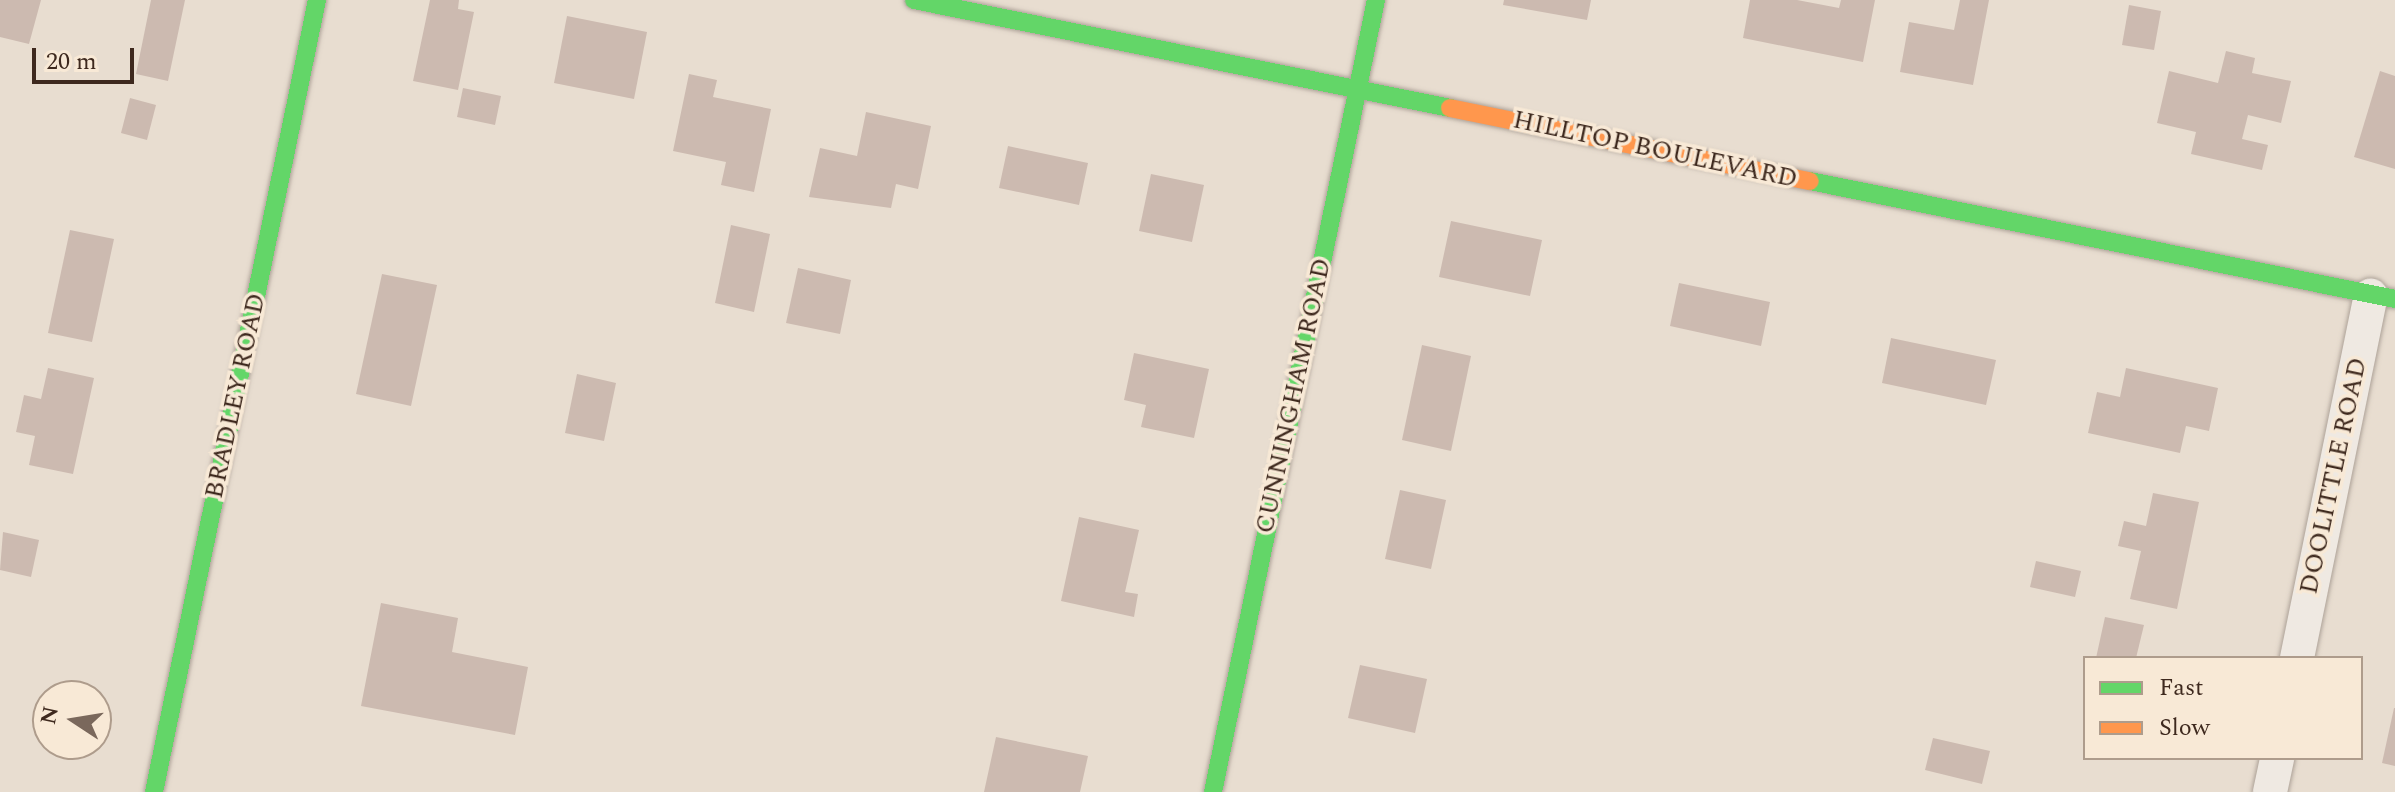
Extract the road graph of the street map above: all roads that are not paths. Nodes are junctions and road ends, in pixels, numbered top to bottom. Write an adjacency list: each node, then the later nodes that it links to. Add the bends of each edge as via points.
1 (317, 0): 8 (street, BRADLEY ROAD)
2 (914, 0): 4 (street, HILLTOP BOULEVARD)
3 (1376, 0): 4 (street, CUNNINGHAM ROAD)
4 (1358, 88): 5 (street, HILLTOP BOULEVARD); 9 (street, CUNNINGHAM ROAD)
5 (2383, 297): 6 (street, DOOLITTLE ROAD)
6 (2297, 656)
7 (2277, 760): 10 (street)
8 (154, 792)
9 (1213, 792)
10 (2270, 792)

